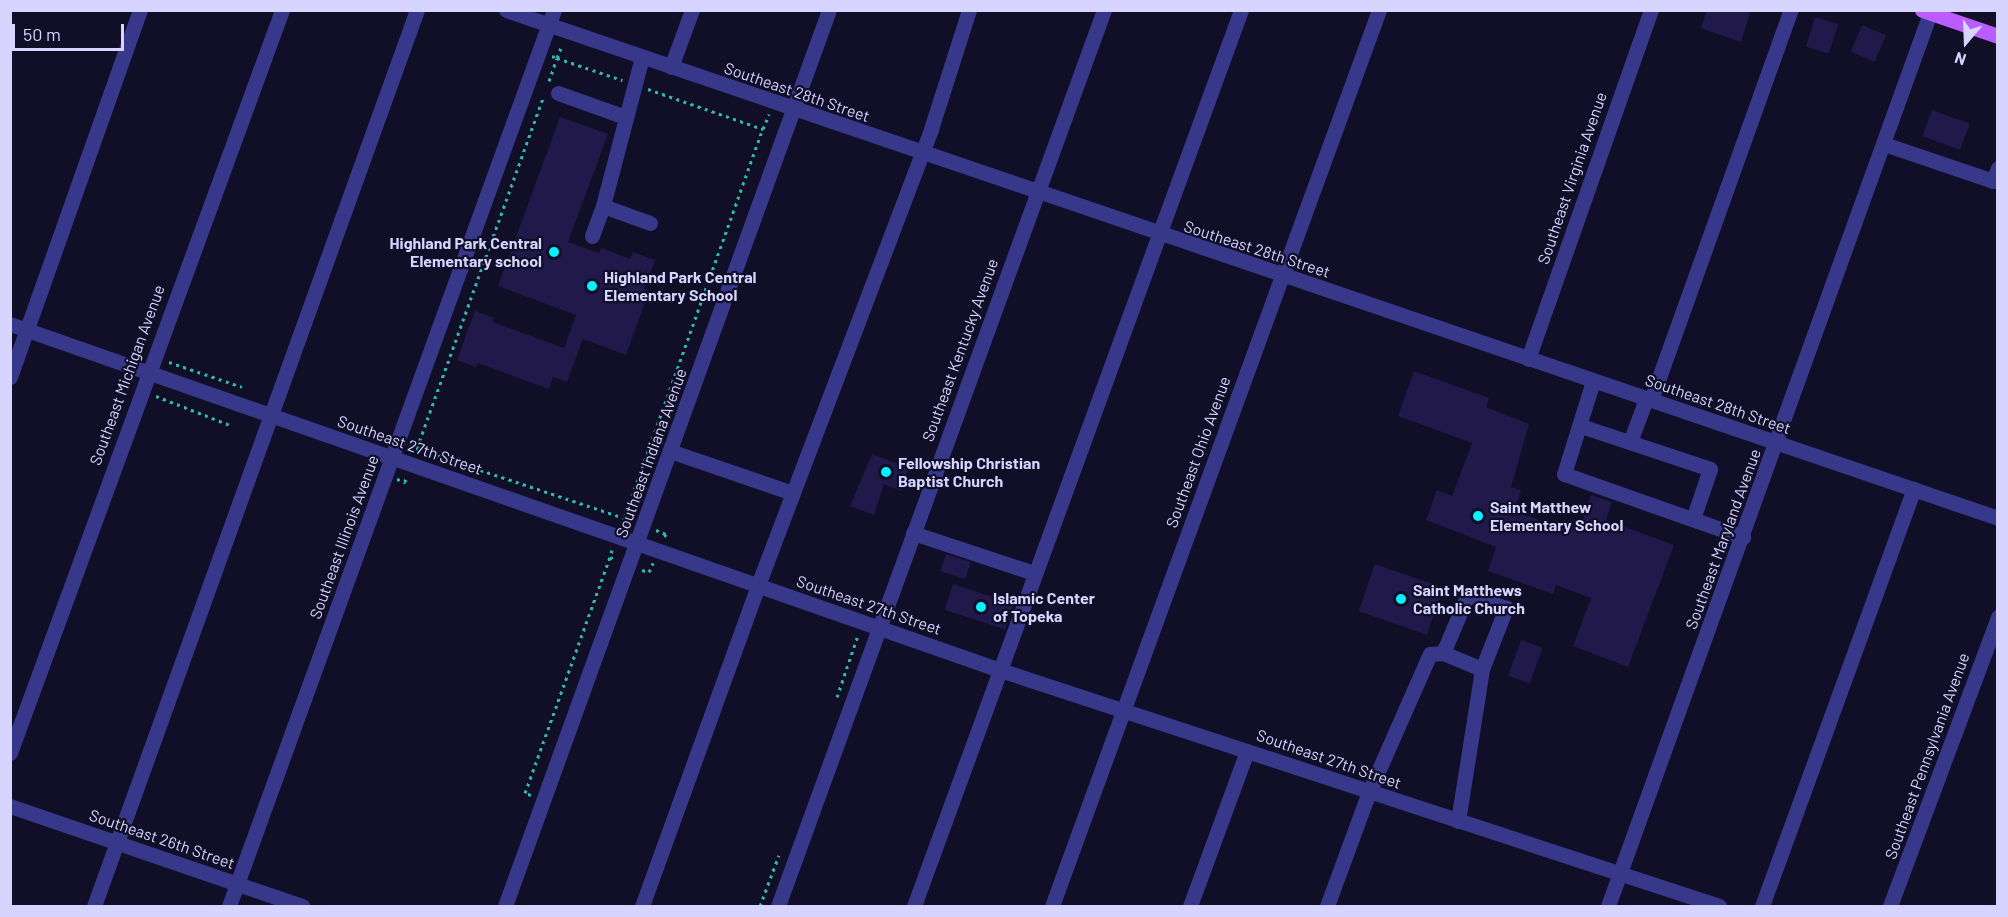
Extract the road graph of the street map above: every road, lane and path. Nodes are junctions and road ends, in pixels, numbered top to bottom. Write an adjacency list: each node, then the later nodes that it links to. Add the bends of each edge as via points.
1 (140, 10): 34 (street)
2 (282, 10): 36 (street, Southeast Michigan Avenue)
3 (417, 10): 40 (street)
4 (506, 10): 14 (street, Southeast 28th Street)
5 (692, 10): 17 (street)
6 (829, 10): 21 (street, Southeast Indiana Avenue)
7 (969, 10): 25 (street)
8 (1104, 10): 27 (street, Southeast Kentucky Avenue)
9 (1241, 10): 31 (street)
10 (1379, 10): 32 (street, Southeast Ohio Avenue)
11 (1651, 10): 35 (street, Southeast Virginia Avenue)
12 (1791, 10): 39 (street)
13 (1926, 12): 15 (main road); 24 (street, Southeast Maryland Avenue)
14 (551, 18): 16 (street, Southeast 28th Street); 45 (street, Southeast Illinois Avenue)
15 (1998, 36)
16 (642, 57): 17 (street, Southeast 28th Street); 18 (street)
17 (671, 67): 20 (street, Southeast 28th Street)
18 (634, 84): 20 (path, via 763,129); 22 (street); 46 (path, via 557,58)
19 (558, 93): 22 (street)
20 (774, 103): 21 (street, Southeast 28th Street)
21 (793, 109): 25 (street, Southeast 28th Street); 44 (street, Southeast Indiana Avenue)
22 (625, 117): 28 (street)
23 (761, 133): 50 (path)
24 (1884, 144): 26 (street, via 1993,181); 43 (street, Southeast Maryland Avenue)
25 (921, 153): 27 (street, Southeast 28th Street); 49 (street)
26 (1998, 168)
27 (1036, 193): 31 (street, Southeast 28th Street); 53 (street, Southeast Kentucky Avenue)
28 (603, 206): 29 (street); 30 (street)
29 (650, 223)
30 (592, 236)
31 (1161, 236): 32 (street, Southeast 28th Street); 57 (street)
32 (1280, 276): 35 (street, Southeast 28th Street); 64 (street, Southeast Ohio Avenue)
33 (10, 324): 34 (street, Southeast 27th Street)
34 (28, 330): 36 (street, Southeast 27th Street); 37 (street)
35 (1528, 358): 38 (street, Southeast 28th Street)
36 (147, 372): 40 (street, Southeast 27th Street); 66 (street, Southeast Michigan Avenue)
37 (10, 377)
38 (1593, 381): 39 (street, Southeast 28th Street); 41 (street)
39 (1648, 399): 42 (street); 43 (street, Southeast 28th Street)
40 (272, 416): 45 (street, Southeast 27th Street); 71 (street)
41 (1581, 426): 42 (street); 52 (street, via 1564,474)
42 (1630, 442): 52 (street, via 1710,469)
43 (1778, 443): 48 (street, Southeast 28th Street); 54 (street, Southeast Maryland Avenue)
44 (670, 452): 49 (street); 55 (street, Southeast Indiana Avenue)
45 (392, 458): 46 (street, Southeast 27th Street); 47 (street, Southeast Illinois Avenue)
46 (410, 464): 47 (path, via 405,482); 55 (street, Southeast 27th Street)
47 (386, 476): 73 (street, Southeast Illinois Avenue)
48 (1914, 489): 51 (street, Southeast 28th Street); 86 (street)
49 (793, 494): 58 (street)
50 (624, 518)
51 (1998, 518)
52 (1693, 519): 54 (street)
53 (913, 533): 57 (street); 60 (street, Southeast Kentucky Avenue)
54 (1743, 537): 72 (street, Southeast Maryland Avenue)
55 (637, 545): 58 (street, Southeast 27th Street); 68 (street, Southeast Indiana Avenue)
56 (610, 557): 68 (path, via 525,793)
57 (1034, 573): 62 (street)
58 (758, 585): 60 (street, Southeast 27th Street); 78 (street)
59 (1998, 618): 87 (street, Southeast Pennsylvania Avenue)
60 (879, 627): 62 (street, Southeast 27th Street); 79 (street, Southeast Kentucky Avenue)
61 (1443, 653): 63 (street); 63 (street, via 1468,594 1506,608); 67 (street, via 1430,654)
62 (997, 669): 64 (street, Southeast 27th Street); 80 (street)
63 (1482, 669): 70 (street)
64 (1124, 709): 65 (street, Southeast 27th Street); 81 (street, Southeast Ohio Avenue)
65 (1246, 751): 67 (street, Southeast 27th Street); 82 (street)
66 (10, 753)
67 (1369, 792): 70 (street, Southeast 27th Street); 83 (street)
68 (544, 799): 77 (street, Southeast Indiana Avenue)
69 (10, 806): 71 (street, Southeast 26th Street)
70 (1458, 821): 72 (street, Southeast 27th Street)
71 (118, 843): 73 (street, Southeast 26th Street); 74 (street)
72 (1620, 875): 84 (street, Southeast Maryland Avenue); 85 (street, Southeast 27th Street)
73 (237, 884): 75 (street, Southeast Illinois Avenue); 76 (street, Southeast 26th Street)
74 (94, 906)
75 (229, 906)
76 (302, 906)
77 (505, 906)
78 (642, 906)
79 (778, 906)
80 (914, 906)
81 (1052, 906)
82 (1190, 906)
83 (1327, 906)
84 (1608, 906)
85 (1719, 906)
86 (1762, 906)
87 (1890, 906)

